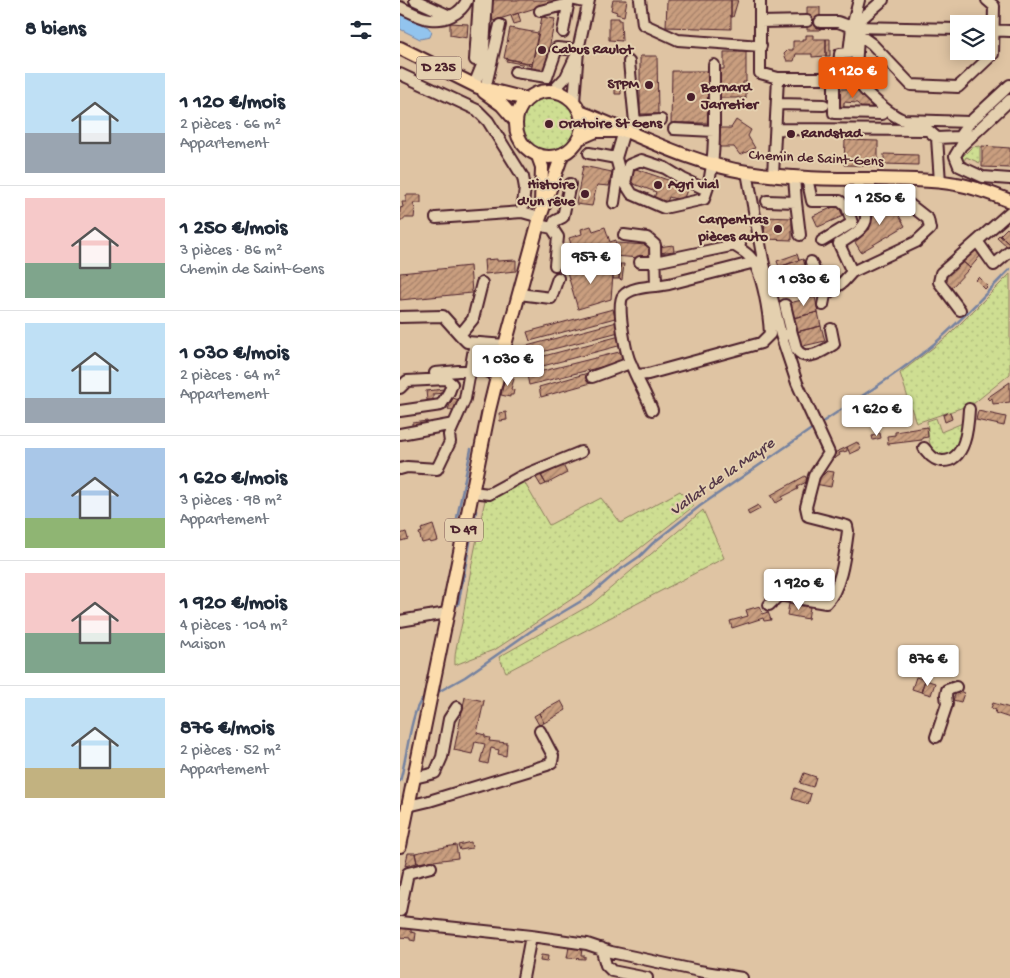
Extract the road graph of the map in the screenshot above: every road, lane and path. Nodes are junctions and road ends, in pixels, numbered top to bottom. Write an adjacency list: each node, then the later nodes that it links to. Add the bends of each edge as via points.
1 (415, 0): 13 (street)
2 (467, 0): 13 (street, via 459,12)
3 (479, 0): 26 (street)
4 (487, 0): 35 (street)
5 (640, 0): 23 (street, via 643,24 678,40)
6 (760, 0): 15 (street)
7 (859, 0): 18 (street)
8 (883, 0): 18 (street)
9 (571, 1): 10 (street); 12 (street); 22 (street)
10 (589, 1): 25 (street)
11 (400, 7): 13 (street, via 429,19)
12 (540, 11)
13 (450, 16)
14 (807, 21): 15 (street)
15 (760, 22): 23 (street)
16 (820, 22): 18 (street, via 838,22)
17 (500, 25): 35 (street)
18 (855, 30): 19 (street); 27 (street, via 911,85 958,87); 33 (street, via 849,53 840,54); 45 (street, via 856,79 896,118)
19 (950, 30)
20 (995, 30): 21 (street)
21 (1010, 31)
22 (563, 32)
23 (761, 46): 32 (street, via 760,73)
24 (400, 48): 35 (main road, D 235)
25 (578, 50): 30 (street, via 557,48 547,77); 36 (street, via 566,77); 41 (street)
26 (475, 60)
27 (987, 60)
28 (629, 62): 46 (street)
29 (714, 65): 49 (street)
30 (515, 72)
31 (400, 74): 70 (street, via 477,110 488,121 523,177)
32 (778, 78): 33 (street); 39 (street)
33 (836, 78): 42 (street, via 834,112)
34 (1010, 85): 45 (street)
35 (479, 87): 37 (main road, D 235); 43 (main road, D 235)
36 (553, 91): 37 (main road, via 543,91); 41 (main road, via 568,96)
37 (526, 99): 43 (main road, via 517,112)
38 (1010, 100): 61 (street, via 961,146 955,156 959,166 983,177)
39 (777, 104): 40 (street); 48 (street)
40 (824, 105)
41 (577, 107): 46 (main road, Chemin de Saint-Gens); 50 (main road, via 583,125)
42 (882, 114)
43 (516, 120): 54 (main road, via 523,146)
44 (661, 120): 46 (street)
45 (970, 122): 51 (street, via 959,137)
46 (630, 129): 50 (main road, Chemin de Saint-Gens, via 596,131); 55 (street); 56 (main road, Chemin de Saint-Gens)
47 (674, 129): 49 (street)
48 (776, 129): 51 (street, via 928,130); 58 (street)
49 (714, 131): 56 (street)
50 (580, 138): 53 (main road)
51 (937, 138): 62 (street)
52 (589, 153): 55 (street)
53 (562, 155): 54 (main road); 73 (main road, D 49)
54 (538, 156): 73 (main road, D 49, via 542,167)
55 (616, 158): 69 (street, via 619,169)
56 (713, 164): 57 (main road, Chemin de Saint-Gens); 64 (street)
57 (747, 172): 58 (main road, Chemin de Saint-Gens); 80 (street)
58 (774, 176): 59 (main road, Chemin de Saint-Gens)
59 (800, 177): 60 (main road, Chemin de Saint-Gens); 68 (street); 77 (street, via 812,201 840,201 848,207 852,223)
60 (857, 179): 62 (main road, Chemin de Saint-Gens); 65 (street)
61 (1010, 179)
62 (940, 182): 66 (main road, Chemin de Saint-Gens, via 976,189)
63 (570, 184): 74 (street, via 563,217 555,221)
64 (707, 190): 64 (street, via 704,199 664,208 632,194 625,182 629,165 641,160 665,168)
65 (862, 201): 85 (street, via 865,225 839,244); 85 (street, via 889,196 905,201 928,219 930,229 916,242)
66 (1010, 201)
67 (767, 202): 68 (street)
68 (796, 202): 76 (street)
69 (614, 203)
70 (522, 212): 72 (street); 73 (street)
71 (1010, 212): 78 (street)
72 (436, 218)
73 (539, 221): 74 (street); 90 (main road, D 49)
74 (552, 228): 84 (street, via 558,237)
75 (624, 235): 82 (street, via 647,238 655,245)
76 (800, 235)
77 (822, 241)
78 (977, 241): 79 (street, via 994,265); 93 (street, via 941,273 940,282)
79 (1008, 252)
80 (759, 261): 82 (street, via 737,244); 87 (street); 89 (street); 104 (street, via 770,334 762,343)
81 (640, 262): 82 (street)
82 (655, 262): 89 (street)
83 (811, 262): 87 (street, via 815,272 809,278 781,287 776,279)
84 (555, 265)
85 (852, 272): 92 (street, via 825,295)
86 (558, 278): 90 (street, via 550,298)
87 (768, 278): 96 (street)
88 (482, 283): 98 (street, via 473,319)
89 (656, 286): 101 (street, via 637,288 620,301)
90 (519, 294): 100 (main road, D 49)
91 (785, 305): 97 (street)
92 (823, 305)
93 (960, 310)
94 (400, 317): 98 (street, via 443,316)
95 (831, 329): 97 (street, via 834,344 810,356 797,350)
96 (781, 334): 97 (street); 117 (street, via 797,383 829,453 814,476 806,507 808,516 847,526 848,531 843,565 833,596 826,603 779,595)
97 (792, 334)
98 (460, 335): 99 (street, via 467,342)
99 (475, 343): 100 (street); 102 (street)
100 (504, 346): 103 (main road, D 49)
101 (630, 363): 104 (street); 106 (street)
102 (470, 370): 103 (street, via 482,369); 105 (street); 111 (street, via 465,399)
103 (498, 375): 116 (main road, D 49)
104 (637, 375): 109 (street)
105 (400, 376)
106 (592, 377)
107 (400, 388): 110 (street, via 407,381 446,379 452,384 441,405)
108 (969, 409): 113 (street, via 960,452 946,461 937,460)
109 (652, 410)
110 (400, 411)
111 (454, 424): 112 (street); 115 (street, via 450,442 437,469)
112 (400, 434)
113 (924, 448)
114 (581, 452): 116 (street, via 520,477 489,494)
115 (400, 469)
116 (472, 492): 118 (main road, D 49)
117 (769, 605)
118 (447, 613): 119 (street); 124 (main road, D 49)
119 (400, 621)
120 (956, 687): 123 (street, via 947,690 947,704)
121 (457, 707): 124 (street, via 449,719 442,757 435,773)
122 (540, 731): 125 (street, via 553,756 547,765)
123 (936, 737)
124 (414, 778): 125 (main road, D 49)
125 (408, 806): 126 (main road, D 49)
126 (400, 846)
127 (431, 867): 128 (street, via 408,873)
128 (400, 911)
129 (400, 922): 130 (street)
130 (531, 936): 131 (street); 132 (street)
131 (601, 948): 133 (street, via 606,965 612,971); 134 (street)
132 (523, 978)
133 (647, 978)
134 (742, 978)

